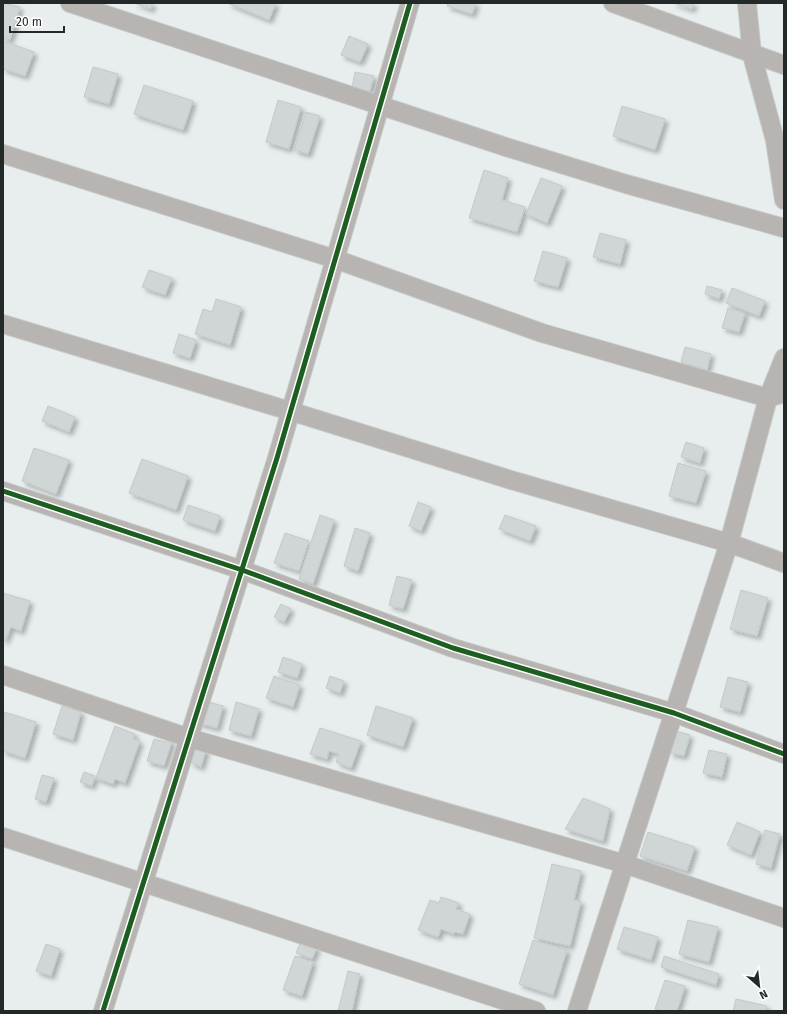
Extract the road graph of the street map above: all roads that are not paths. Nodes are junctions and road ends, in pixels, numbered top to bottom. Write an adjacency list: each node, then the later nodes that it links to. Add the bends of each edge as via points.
1 (70, 3): 7 (street)
2 (410, 3): 7 (street)
3 (613, 3): 5 (street)
4 (747, 3): 5 (street)
5 (752, 55): 6 (street); 9 (street, via 774,140)
6 (784, 65)
7 (380, 105): 10 (street, via 588,173); 11 (street)
8 (3, 154): 11 (street)
9 (784, 200)
10 (784, 228)
11 (335, 259): 14 (street, via 542,333); 15 (street)
12 (3, 324): 15 (street)
13 (784, 358): 14 (street)
14 (776, 396): 17 (street)
15 (290, 411): 17 (street, via 510,480); 19 (street)
16 (3, 492): 19 (street)
17 (729, 543): 18 (street); 21 (street)
18 (784, 563)
19 (242, 570): 21 (street, via 453,648); 22 (street)
20 (3, 675): 22 (street)
21 (674, 713): 23 (street); 25 (street)
22 (189, 738): 25 (street); 26 (street)
23 (784, 754)
24 (3, 837): 26 (street)
25 (625, 864): 27 (street); 30 (street)
26 (143, 882): 28 (street); 29 (street)
27 (784, 918)
28 (103, 1011)
29 (536, 1011)
30 (576, 1011)

